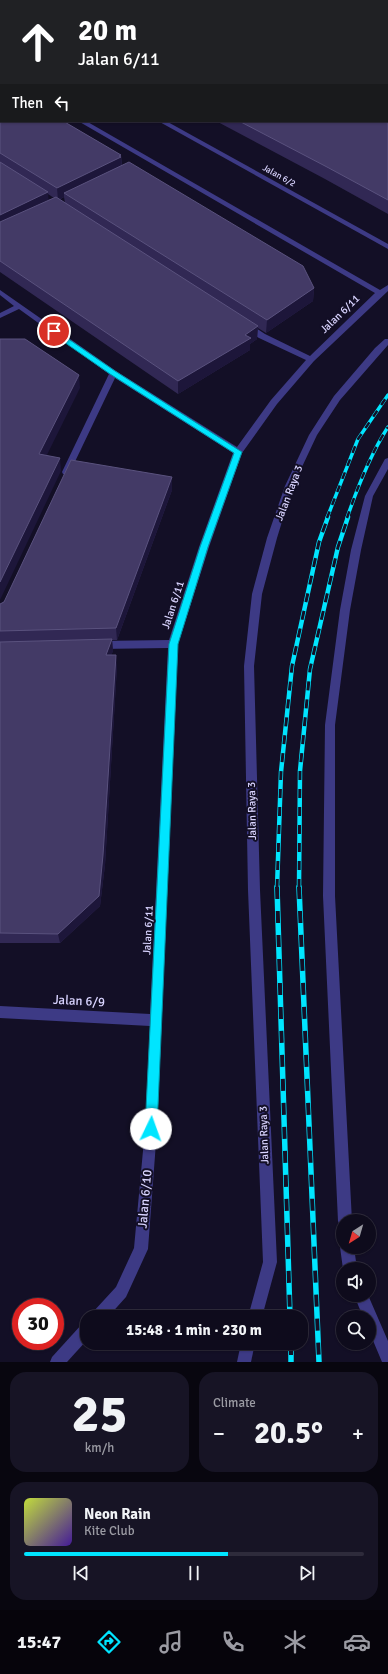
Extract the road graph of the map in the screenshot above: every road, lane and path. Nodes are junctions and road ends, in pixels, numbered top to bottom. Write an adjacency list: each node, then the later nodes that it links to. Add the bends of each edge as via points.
1 (83, 122): 3 (street)
2 (163, 122): 5 (street, Jalan 6/2)
3 (149, 160): 4 (street); 6 (street)
4 (142, 163)
5 (388, 247)
6 (384, 290): 12 (street, Jalan 6/11)
7 (0, 292): 8 (street)
8 (18, 307): 9 (street); 13 (street)
9 (0, 316)
10 (243, 324): 12 (street)
11 (388, 341): 24 (street, Jalan Raya 3, via 337,398 313,435 289,486 257,594 249,666 254,890 270,1262)
12 (311, 359): 14 (street, Jalan 6/11, via 274,402)
13 (113, 373): 14 (street); 16 (street)
14 (238, 452): 17 (street, Jalan 6/11)
15 (388, 461): 21 (street, via 369,496 356,550 345,610 330,724 329,896)
16 (63, 478)
17 (173, 644): 18 (street); 20 (street, Jalan 6/11)
18 (87, 646)
19 (0, 1012): 20 (street, Jalan 6/9)
20 (156, 1020): 23 (street, Jalan 6/10, via 151,1129 141,1249 121,1292)
21 (345, 1214)
22 (364, 1302): 27 (street)
23 (104, 1310)
24 (257, 1310)
25 (80, 1337): 28 (street)
26 (247, 1350): 29 (street)
27 (388, 1358)
28 (57, 1362)
29 (244, 1362)

